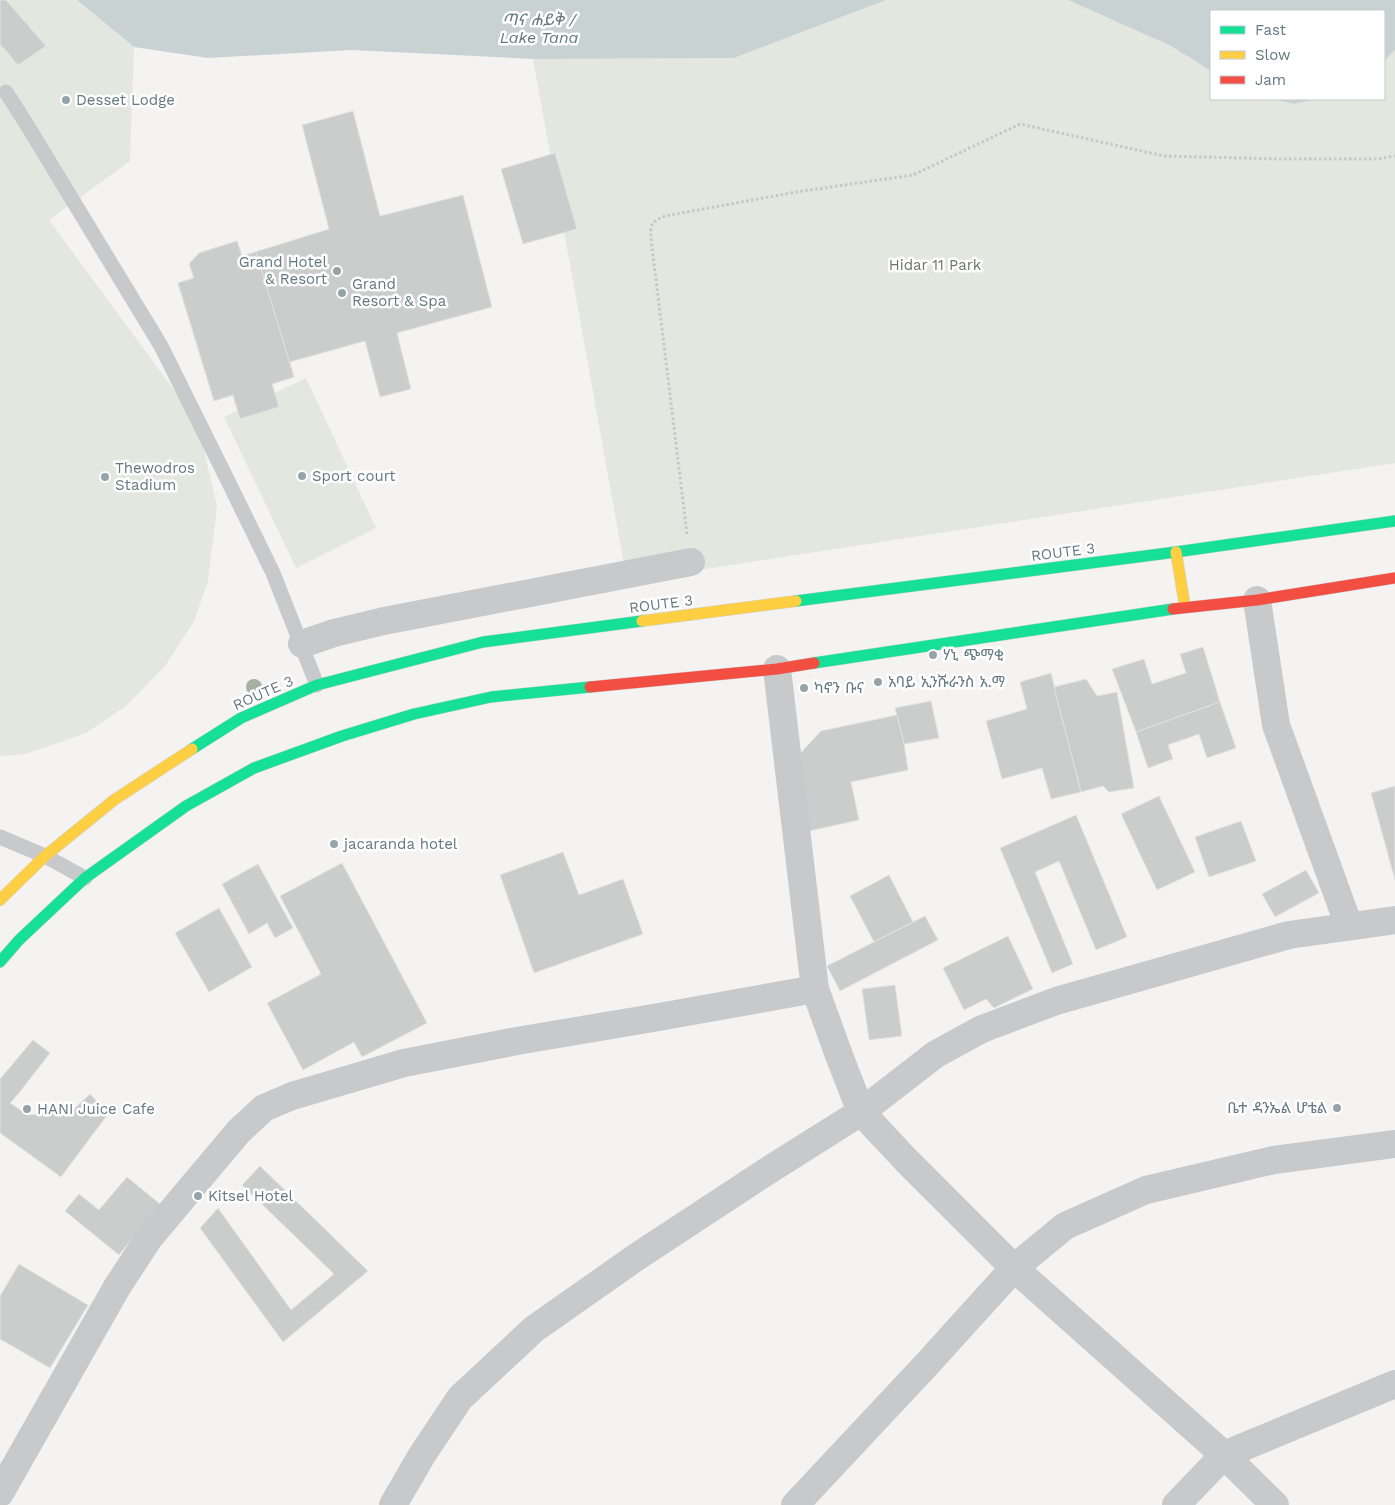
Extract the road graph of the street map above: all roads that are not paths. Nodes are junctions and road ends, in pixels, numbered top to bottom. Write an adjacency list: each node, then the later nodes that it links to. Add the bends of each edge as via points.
1 (6, 92): 8 (lane, via 161,346 273,573)
2 (1395, 521): 3 (main road, ROUTE 3)
3 (1176, 552): 7 (main road); 10 (main road, ROUTE 3, via 483,642)
4 (691, 562): 8 (street, via 384,621)
5 (1395, 578): 6 (main road)
6 (1257, 600): 7 (main road); 16 (street, via 1276,725)
7 (1185, 607): 9 (main road)
8 (302, 644): 10 (lane)
9 (777, 669): 13 (main road, via 491,697 414,714 351,733 254,768 186,806); 18 (street)
10 (317, 686): 12 (main road, ROUTE 3, via 241,718 114,800)
11 (0, 837): 12 (lane)
12 (46, 856): 13 (lane); 14 (main road, ROUTE 3)
13 (85, 878): 17 (main road)
14 (0, 900)
15 (1395, 920): 16 (street)
16 (1348, 926): 19 (street, via 1289,935 1056,1001 982,1029 936,1054)
17 (0, 962)
18 (815, 988): 19 (street); 24 (street, via 404,1063 292,1096 264,1108 239,1131 149,1238 117,1287)
19 (861, 1112): 21 (street); 25 (street, via 638,1256 534,1328 460,1398)
20 (1395, 1144): 21 (street, via 1274,1160 1146,1190 1065,1226)
21 (1014, 1268): 23 (street); 26 (street)
22 (1395, 1384): 23 (street)
23 (1224, 1455): 27 (street); 28 (street)
24 (0, 1493)
25 (393, 1505)
26 (795, 1505)
27 (1176, 1505)
28 (1276, 1505)

